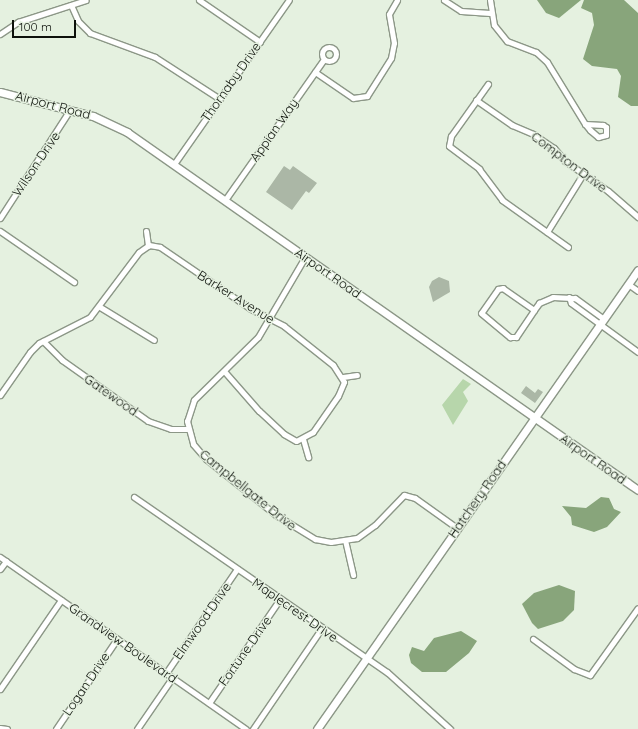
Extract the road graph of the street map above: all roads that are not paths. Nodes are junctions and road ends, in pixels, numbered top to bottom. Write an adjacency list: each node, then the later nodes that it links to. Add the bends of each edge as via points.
1 (86, 0): 7 (street)
2 (199, 0): 10 (street)
3 (289, 0): 10 (street, Thornaby Drive)
4 (397, 0): 12 (street, via 389,14 394,43 392,58 367,96 353,98)
5 (444, 0): 8 (street, via 461,11)
6 (490, 0): 8 (street)
7 (71, 5): 9 (street, via 18,22); 15 (street, via 78,21 90,33 155,57)
8 (490, 13): 18 (street, via 494,25 507,41 536,52 547,62)
9 (0, 34)
10 (260, 42): 15 (street, Thornaby Drive)
11 (324, 59): 12 (street, Appian Way)
12 (315, 72): 21 (street, Appian Way)
13 (488, 84): 16 (street)
14 (1, 94): 17 (street, Airport Road)
15 (220, 99): 19 (street, Thornaby Drive)
16 (476, 100): 20 (street, Compton Drive, via 512,125 533,134 554,148); 26 (street, via 450,136 449,146 480,170 502,200)
17 (70, 110): 19 (street, Airport Road, via 115,125); 23 (street, Wilson Drive)
18 (585, 124)
19 (174, 164): 21 (street, Airport Road)
20 (583, 174): 22 (street, Compton Drive); 26 (street)
21 (225, 200): 29 (street, Airport Road)
22 (638, 217)
23 (0, 218)
24 (0, 231): 31 (street)
25 (146, 231): 27 (street)
26 (547, 232): 28 (street)
27 (148, 246): 34 (street, via 139,252); 36 (street, Barker Avenue, via 160,247)
28 (568, 247)
29 (305, 257): 36 (street); 45 (street, Airport Road)
30 (638, 270): 32 (street, Hatchery Road)
31 (74, 282)
32 (628, 284): 33 (street); 37 (street, Hatchery Road)
33 (638, 291)
34 (100, 307): 38 (street); 39 (street, via 90,317)
35 (534, 310): 35 (street, via 516,337 510,337 481,313 498,289 503,288); 37 (street, via 545,299 569,297)
36 (268, 318): 41 (street, via 249,349); 43 (street, Barker Avenue, via 315,350)
37 (602, 322): 40 (street); 45 (street, Hatchery Road)
38 (154, 340)
39 (43, 341): 44 (street, via 30,352); 46 (street, Gatewood, via 62,360 148,421 171,430)
40 (638, 352)
41 (224, 372): 46 (street, via 194,400); 47 (street, via 284,434 296,441)
42 (357, 375): 43 (street)
43 (343, 377): 47 (street, via 344,386 338,396 313,432)
44 (0, 395)
45 (534, 418): 49 (street, Airport Road); 51 (street, Hatchery Road)
46 (187, 430): 52 (street, Campbellgate Drive, via 193,444 206,459 292,526 315,539)
47 (304, 439): 48 (street)
48 (308, 457)
49 (638, 490)
50 (134, 497): 56 (street, Maplecrest Drive)
51 (457, 528): 52 (street, Campbellgate Drive, via 414,498 404,496 366,532); 64 (street, Hatchery Road)
52 (345, 540): 57 (street)
53 (0, 557): 54 (street, Grandview Boulevard)
54 (6, 561): 55 (street); 59 (street, Grandview Boulevard)
55 (0, 569)
56 (237, 569): 58 (street, Maplecrest Drive); 65 (street, Elmwood Drive)
57 (353, 575)
58 (280, 599): 61 (street, Maplecrest Drive); 68 (street, Fortune Drive)
59 (61, 600): 62 (street, Grandview Boulevard); 67 (street)
60 (638, 608): 63 (street, via 590,675 574,669)
61 (322, 628): 64 (street, Maplecrest Drive); 74 (street)
62 (117, 639): 65 (street, Grandview Boulevard); 71 (street, Logan Drive)
63 (533, 639)
64 (366, 659): 75 (street, Hatchery Road); 76 (street, Maplecrest Drive, via 387,672)
65 (166, 673): 66 (street, Grandview Boulevard)
66 (172, 678): 68 (street, Grandview Boulevard); 72 (street, Elmwood Drive)
67 (0, 689)
68 (209, 703): 73 (street, Grandview Boulevard)
69 (0, 728): 70 (street)
70 (7, 729)
71 (56, 729)
72 (137, 729)
73 (246, 729)
74 (253, 729)
75 (317, 729)
76 (450, 729)

